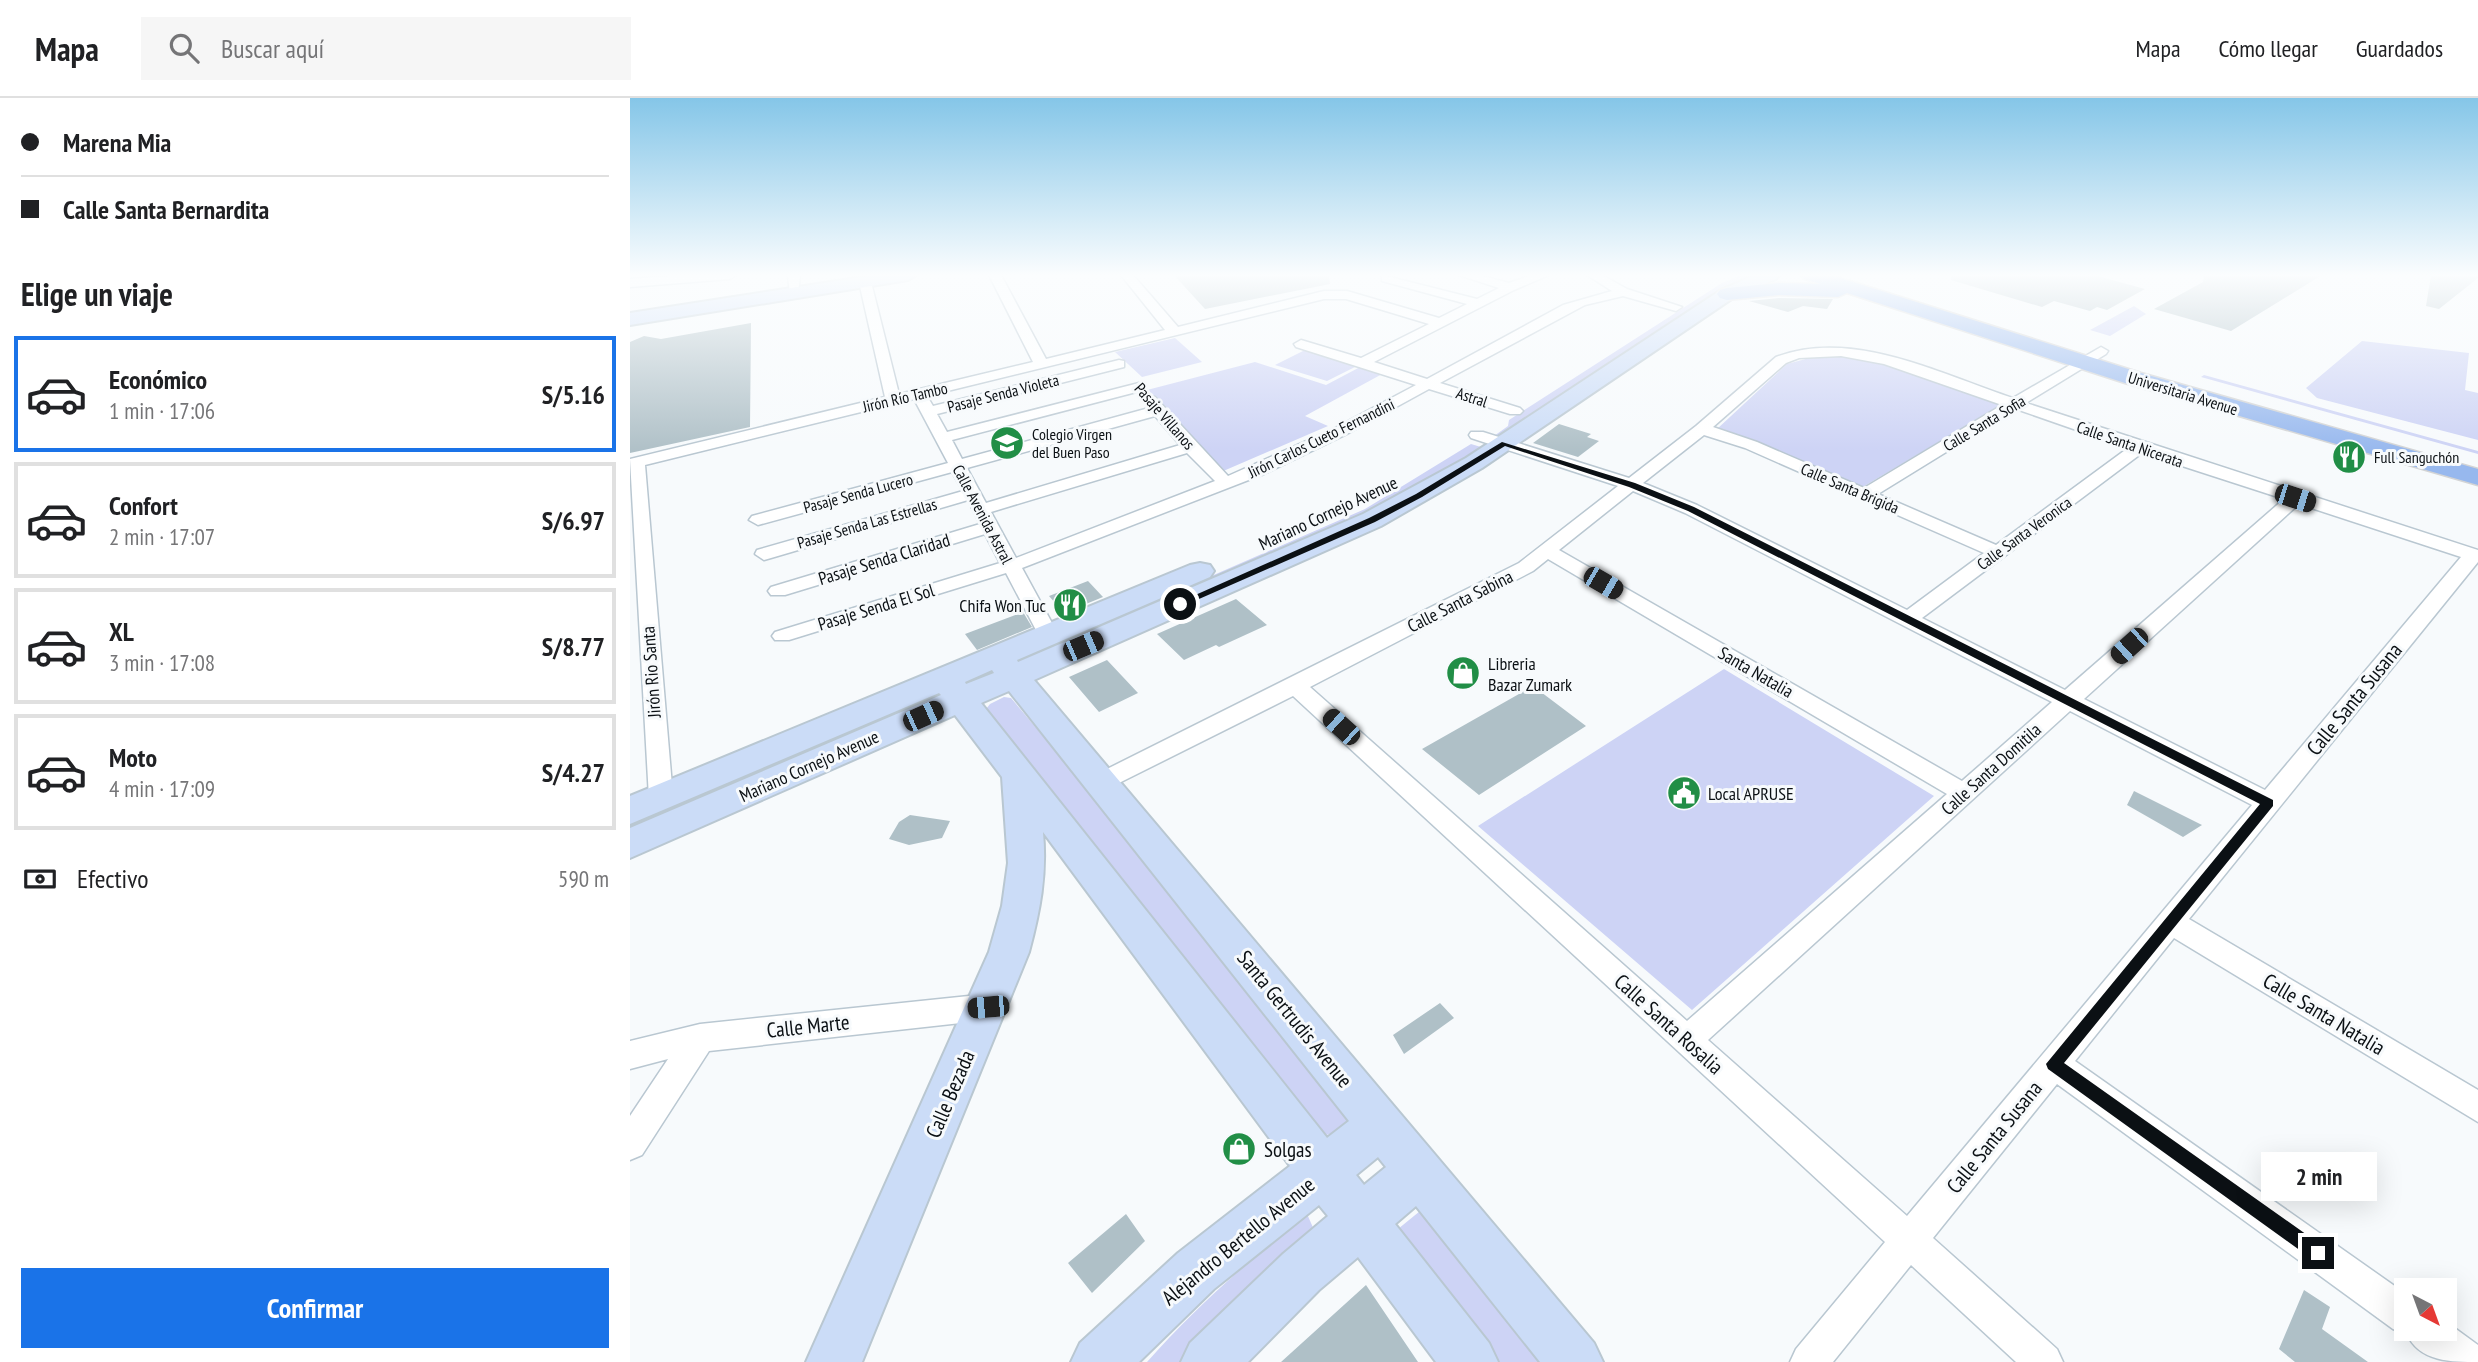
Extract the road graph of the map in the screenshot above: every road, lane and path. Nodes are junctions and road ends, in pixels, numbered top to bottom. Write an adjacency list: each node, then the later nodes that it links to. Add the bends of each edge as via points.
1 (877, 334): 20 (street)
2 (1026, 334): 14 (street)
3 (1171, 334): 11 (street, Jirón Río Tambo)
4 (1419, 334): 15 (street)
5 (1520, 334): 17 (street, Jirón Carlos Cueto Fernandini)
6 (1634, 334): 23 (main road, Mariano Cornejo Avenue)
7 (1653, 334): 27 (main road, Mariano Cornejo Avenue)
8 (2010, 334): 12 (main road, Universitaria Avenue)
9 (2026, 334): 12 (main road, Universitaria Avenue)
10 (1301, 344): 15 (street, Astral)
11 (1105, 349): 14 (street, Jirón Río Tambo); 16 (street, Pasaje Villanos)
12 (2092, 357): 21 (street, Calle Santa Sofia); 30 (main road, Universitaria Avenue); 33 (main road, Universitaria Avenue)
13 (1780, 360): 21 (street, Calle Santa Nicerata, via 1818,352 1865,355); 25 (street, Calle Santa Sabina)
14 (1041, 363): 19 (street, Jirón Río Tambo)
15 (1362, 363): 17 (street, Astral)
16 (1119, 364): 18 (street, Pasaje Villanos); 24 (street, Pasaje Senda Violeta)
17 (1429, 384): 23 (street, Astral); 34 (street, Jirón Carlos Cueto Fernandini, via 1339,432)
18 (1139, 387): 22 (street, Pasaje Villanos); 26 (street)
19 (919, 394): 20 (street, Jirón Río Tambo); 24 (street, Calle Avenida Astral)
20 (893, 399): 31 (street, Jirón Río Tambo)
21 (2015, 404): 29 (street, Calle Santa Nicerata); 37 (street, Calle Santa Sofia)
22 (1159, 410): 28 (street, Pasaje Villanos); 32 (street, Pasaje Senda Lucero)
23 (1515, 411): 27 (main road, Mariano Cornejo Avenue)
24 (928, 412): 26 (street, Calle Avenida Astral)
25 (1702, 429): 35 (street, Calle Santa Sabina); 37 (street, Calle Santa Brigida)
26 (942, 438): 32 (street, Calle Avenida Astral)
27 (1491, 439): 35 (street); 49 (main road, Mariano Cornejo Avenue, via 1351,505); 51 (main road, Mariano Cornejo Avenue, via 1419,496 1372,520)
28 (1190, 447): 34 (street, Pasaje Villanos); 39 (street)
29 (2140, 447): 38 (street, Calle Santa Nicerata); 43 (street, Calle Santa Veronica)
30 (2478, 459)
31 (633, 463): 58 (street, Jirón Rio Santa)
32 (958, 467): 36 (street, Calle Avenida Astral); 40 (street, Pasaje Senda Lucero)
33 (2478, 477)
34 (1226, 482): 46 (street, Jirón Carlos Cueto Fernandini)
35 (1632, 485): 42 (street, Calle Santa Sabina); 48 (street, via 1715,520)
36 (971, 494): 39 (street, Calle Avenida Astral); 44 (street, Pasaje Senda Las Estrellas)
37 (1866, 494): 43 (street, Calle Santa Brigida)
38 (2295, 498): 45 (street, Calle Santa Nicerata); 54 (street, Calle Santa Domitila)
39 (981, 510): 41 (street, Calle Avenida Astral)
40 (758, 520)
41 (990, 527): 46 (street, Calle Avenida Astral); 47 (street, Pasaje Senda Claridad)
42 (1548, 551): 52 (street, Calle Santa Sabina, via 1507,578); 57 (street, Santa Natalia)
43 (1997, 552): 48 (street, Calle Santa Veronica)
44 (764, 554)
45 (2475, 555): 59 (street, Calle Santa Susana)
46 (1011, 565): 49 (street, Calle Avenida Astral); 50 (street, Pasaje Senda El Sol)
47 (778, 591)
48 (1909, 618): 54 (street)
49 (1048, 635): 51 (main road, Mariano Cornejo Avenue)
50 (782, 636)
51 (1005, 666): 53 (main road, Mariano Cornejo Avenue); 56 (main road, Santa Gertrudis Avenue)
52 (1295, 686): 56 (street, Calle Santa Sabina); 65 (street, Calle Santa Rosalia)
53 (953, 689): 55 (main road); 58 (main road, Mariano Cornejo Avenue); 61 (main road, Mariano Cornejo Avenue)
54 (2067, 701): 57 (street, Calle Santa Domitila); 59 (street)
55 (1019, 775): 63 (main road, Calle Bezada, via 1027,863 1009,952); 71 (main road)
56 (1101, 782): 69 (main road, Santa Gertrudis Avenue)
57 (1964, 793): 65 (street, Calle Santa Domitila)
58 (661, 798): 60 (main road, Mariano Cornejo Avenue)
59 (2269, 803): 62 (street, Calle Santa Susana)
60 (630, 811)
61 (630, 844)
62 (2170, 922): 67 (street, Calle Santa Susana); 68 (street, Calle Santa Natalia)
63 (988, 1007): 64 (street, Calle Marte); 77 (main road, Calle Bezada)
64 (700, 1038): 66 (street, Calle Marte); 70 (street)
65 (1687, 1040): 74 (street, Calle Santa Rosalia)
66 (630, 1055)
67 (2054, 1064): 74 (street, Calle Santa Susana); 75 (street)
68 (2478, 1107)
69 (1381, 1125): 71 (main road, Alejandro Bertello Avenue); 72 (main road, Santa Gertrudis Avenue)
70 (630, 1144)
71 (1324, 1171): 73 (main road); 78 (main road, Alejandro Bertello Avenue, via 1196,1271)
72 (1419, 1171): 73 (main road); 81 (main road, Santa Gertrudis Avenue)
73 (1361, 1220): 79 (main road); 80 (main road)
74 (1909, 1241): 82 (street, Calle Santa Susana); 83 (street, Calle Santa Rosalia)
75 (2394, 1307)
76 (2441, 1341): 84 (street)
77 (834, 1362)
78 (1100, 1362)
79 (1209, 1362)
80 (1470, 1362)
81 (1575, 1362)
82 (1809, 1362)
83 (2044, 1362)
84 (2470, 1362)

